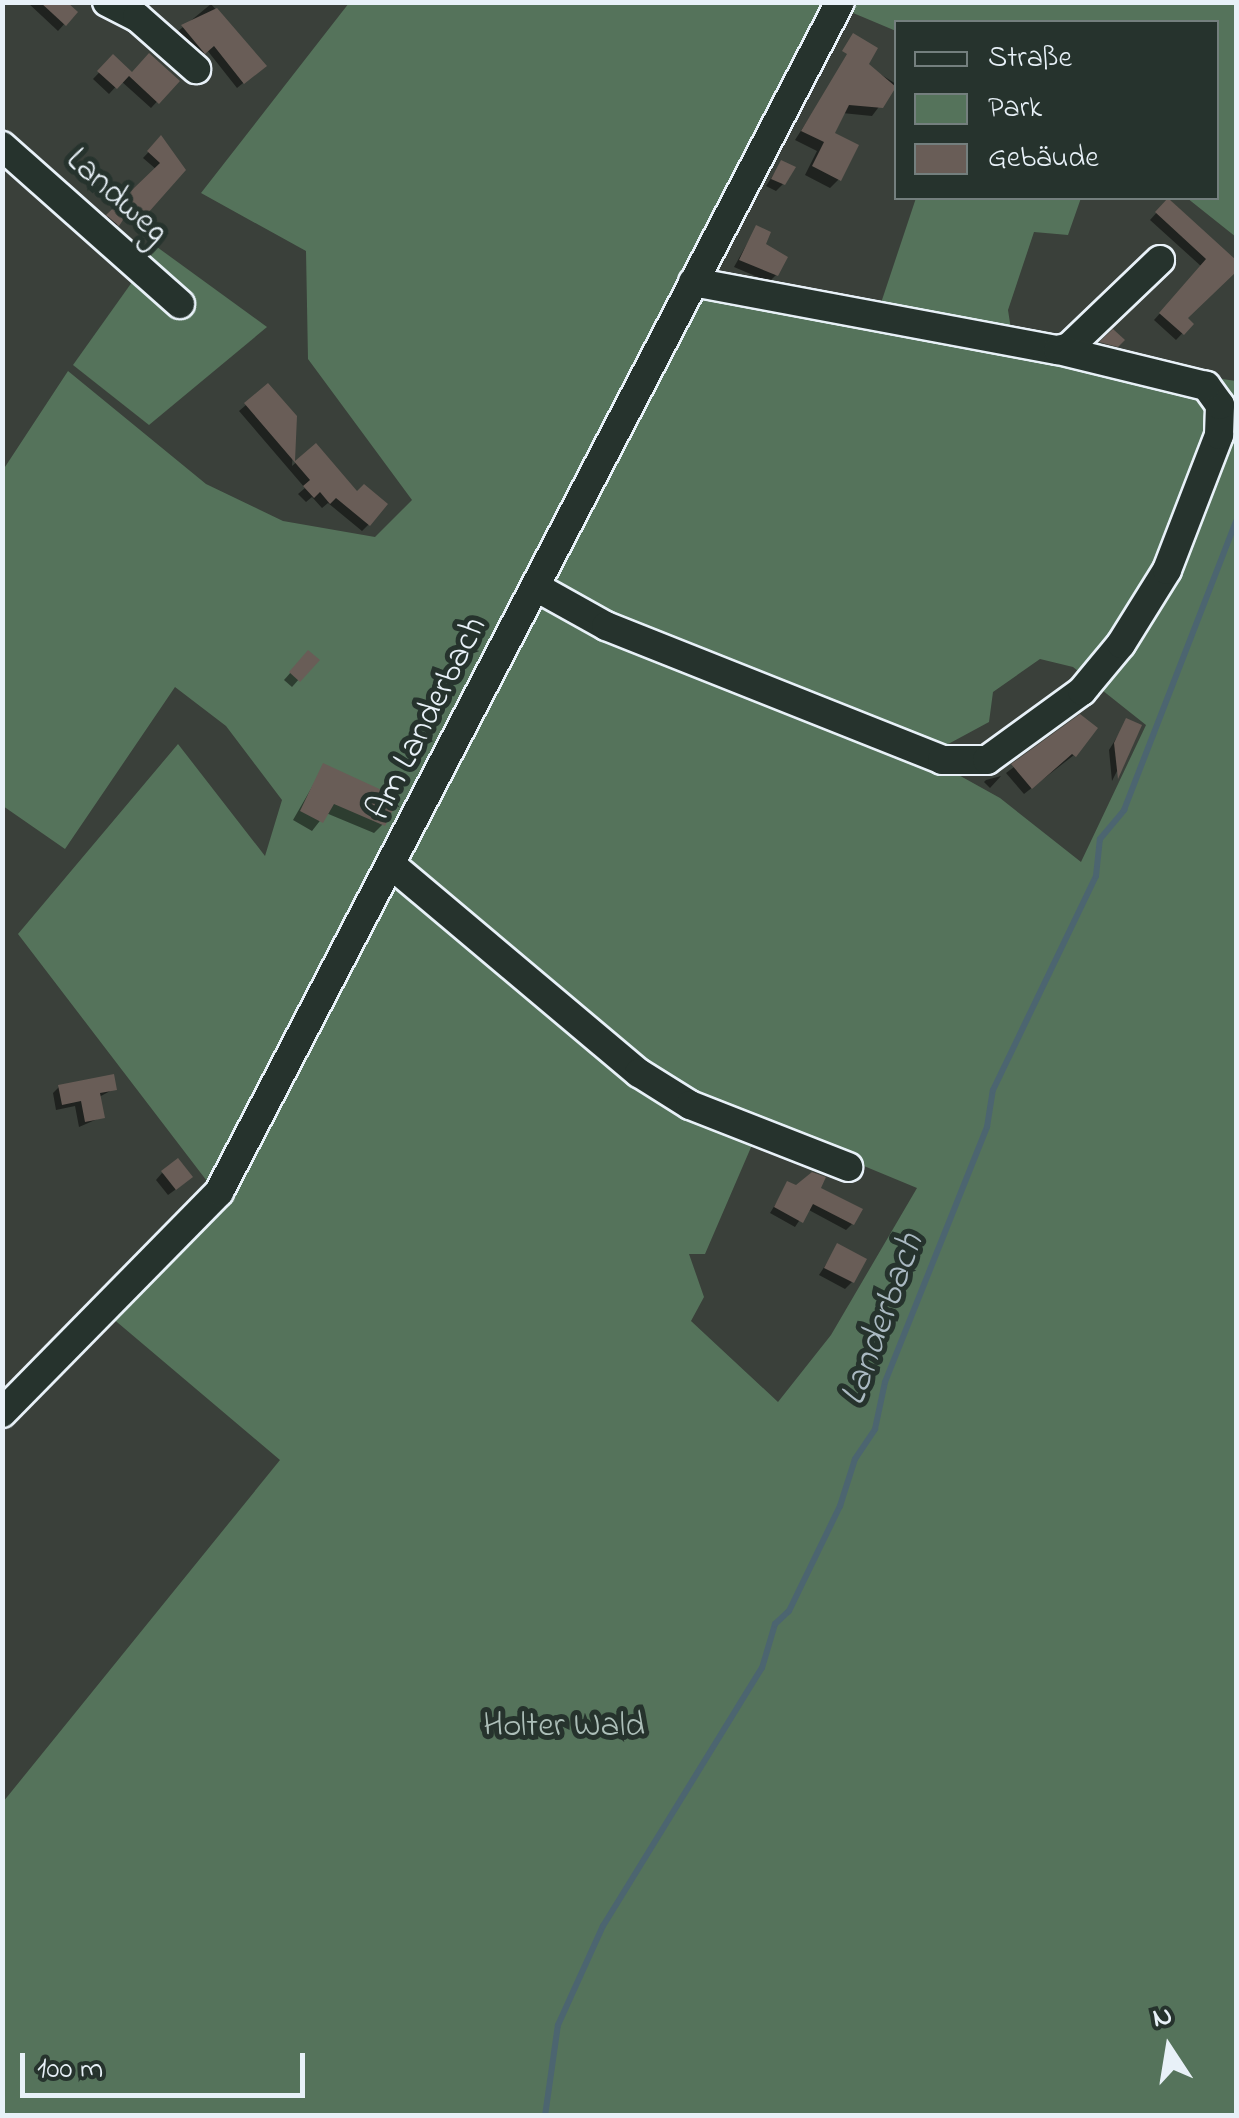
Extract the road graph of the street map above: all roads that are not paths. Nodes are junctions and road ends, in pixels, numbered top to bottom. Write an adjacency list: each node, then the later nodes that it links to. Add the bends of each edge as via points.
1 (107, 2): 3 (street, via 137,17)
2 (840, 2): 6 (street, Am Landerbach)
3 (196, 70)
4 (2, 146): 7 (street, Landweg)
5 (1160, 260): 8 (street, via 1069,348)
6 (693, 282): 8 (street); 9 (street, Am Landerbach)
7 (180, 304)
8 (1058, 350): 9 (street, via 1206,386 1220,405 1219,434 1167,570 1121,644 1082,690 987,760 942,760 606,626)
9 (538, 588): 10 (street, Am Landerbach)
10 (394, 867): 11 (street, via 639,1073 690,1105); 12 (street, Am Landerbach, via 218,1192)
11 (848, 1168)
12 (2, 1413)

